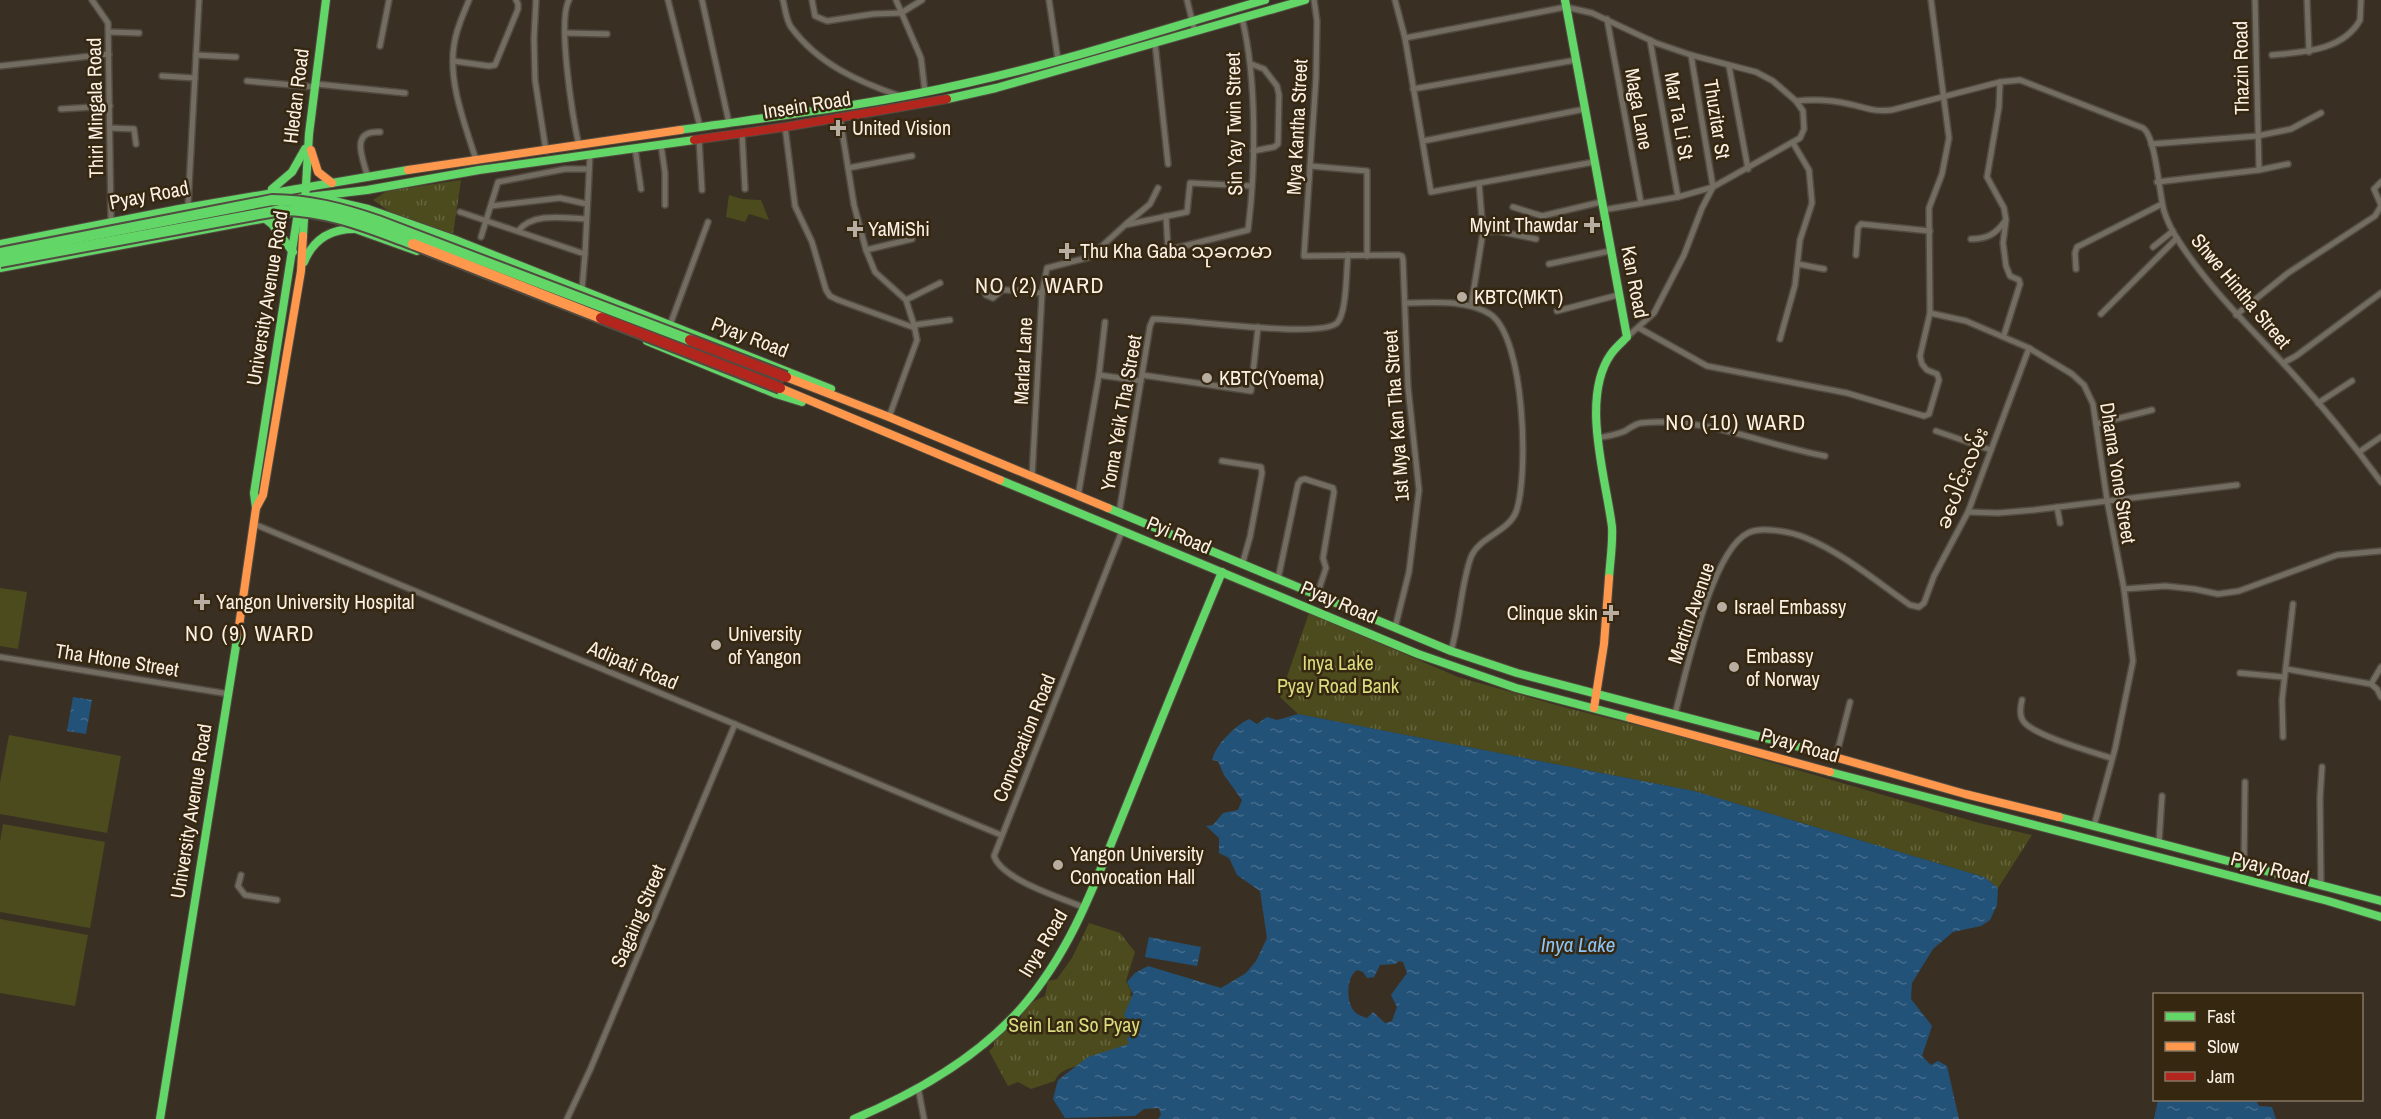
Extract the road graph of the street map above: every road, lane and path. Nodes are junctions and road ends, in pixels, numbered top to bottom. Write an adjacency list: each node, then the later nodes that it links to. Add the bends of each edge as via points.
1 (92, 0): 31 (street, Thiri Mingala Road, via 107,21)
2 (199, 0): 41 (street)
3 (326, 0): 55 (main road, Hledan Road)
4 (389, 0): 38 (street)
5 (469, 0): 47 (street, via 457,30)
6 (516, 0): 47 (street, via 518,9 495,64)
7 (536, 0): 82 (street, via 535,80)
8 (569, 0): 33 (street)
9 (668, 0): 71 (street)
10 (702, 0): 67 (street)
11 (783, 0): 60 (street, via 789,26 828,63 845,75)
12 (812, 0): 27 (street, via 815,16 827,21)
13 (896, 0): 27 (street)
14 (922, 0): 27 (street)
15 (1049, 0): 45 (street)
16 (1186, 0): 30 (street)
17 (1264, 0): 25 (main road, Insein Road)
18 (1305, 0): 28 (main road, Insein Road)
19 (1314, 0): 90 (street, Mya Kantha Street, via 1316,78)
20 (1395, 0): 35 (street)
21 (1931, 0): 59 (street)
22 (2255, 0): 74 (street, Thazin Road)
23 (2307, 0): 39 (street)
24 (2361, 0): 39 (street, via 2362,15 2356,26 2331,45)
25 (1250, 2): 30 (main road, Insein Road)
26 (1565, 4): 29 (street); 35 (street); 46 (main road, Kan Road)
27 (901, 13): 57 (street, via 921,58)
28 (1242, 18): 30 (main road, Insein Road); 48 (street, Sin Yay Twin Street)
29 (1607, 19): 36 (street); 110 (street, Maga Lane)
30 (1194, 26): 37 (main road, Insein Road); 45 (main road, Insein Road)
31 (109, 32): 32 (street); 40 (street, Thiri Mingala Road)
32 (139, 33)
33 (566, 33): 34 (street); 80 (street, via 572,113)
34 (608, 33)
35 (1405, 38): 56 (street)
36 (1650, 40): 42 (street); 109 (street, Mar Ta Li St)
37 (1155, 43): 66 (main road, Insein Road, via 996,88); 88 (street)
38 (380, 46)
39 (2309, 52): 43 (street)
40 (109, 54): 49 (street); 62 (street, Thiri Mingala Road)
41 (196, 55): 44 (street); 52 (street)
42 (1691, 55): 50 (street); 101 (street, Thuzitar St)
43 (2272, 55)
44 (236, 57)
45 (1058, 60): 57 (main road, Insein Road)
46 (1576, 60): 56 (street); 64 (main road, Kan Road)
47 (453, 61): 86 (street, via 461,113)
48 (1251, 64): 83 (street, Sin Yay Twin Street); 83 (street, via 1268,73 1279,94 1278,144)
49 (0, 66)
50 (1729, 66): 61 (street, via 1756,72); 93 (street)
51 (162, 76): 52 (street)
52 (195, 78): 115 (street)
53 (247, 81): 55 (street)
54 (2000, 81): 59 (street); 78 (street, via 2020,80 2129,122 2147,131); 125 (street, via 1987,177)
55 (316, 86): 58 (street); 73 (main road, Hledan Road)
56 (1413, 89): 75 (street)
57 (925, 92): 60 (main road, Insein Road)
58 (405, 93)
59 (1944, 95): 61 (street, via 1874,112 1850,104); 132 (street, via 1948,150 1929,208)
60 (901, 96): 67 (main road, Insein Road)
61 (1796, 101): 76 (street, via 1803,111 1804,129)
62 (110, 106): 63 (street); 69 (street, Thiri Mingala Road)
63 (61, 109)
64 (1584, 109): 75 (street); 87 (main road, Kan Road)
65 (2321, 113): 74 (street, via 2291,129)
66 (840, 118): 68 (main road, Insein Road); 91 (street)
67 (729, 123): 71 (main road, Insein Road)
68 (785, 127): 72 (main road, Insein Road); 176 (street, via 795,206 812,242 826,290 838,300)
69 (110, 128): 77 (street, via 134,129); 126 (street, Thiri Mingala Road)
70 (380, 132): 95 (street, via 370,131 361,138)
71 (699, 133): 72 (main road, Insein Road); 79 (main road, Insein Road); 80 (main road, Insein Road); 106 (street)
72 (742, 133): 104 (street)
73 (309, 134): 98 (main road, via 314,166); 107 (main road, Hledan Road); 108 (main road, via 300,162 289,176)
74 (2257, 136): 78 (street); 94 (street, Thazin Road)
75 (1422, 141): 99 (street, via 1431,192)
76 (1793, 142): 93 (street); 155 (street, via 1809,170 1812,202 1800,240)
77 (136, 144)
78 (2151, 144): 96 (street, Shwe Hintha Street)
79 (661, 145): 81 (main road, Insein Road); 113 (street)
80 (579, 146): 82 (main road, Insein Road)
81 (635, 148): 84 (main road, Insein Road); 103 (street)
82 (546, 151): 86 (main road, Insein Road)
83 (1252, 151): 100 (street, Sin Yay Twin Street)
84 (590, 155): 92 (street); 105 (main road, Insein Road)
85 (912, 156): 91 (street)
86 (476, 160): 95 (main road, Insein Road)
87 (1594, 162): 99 (street); 117 (main road, Kan Road)
88 (1168, 164)
89 (2288, 164): 94 (street)
90 (1310, 166): 149 (street, Mya Kantha Street, via 1304,255); 150 (street, via 1367,171)
91 (848, 168): 144 (street)
92 (589, 169): 111 (street); 116 (street, via 501,180)
93 (1748, 169): 101 (street)
94 (2259, 170): 96 (street)
95 (368, 178): 98 (main road, Insein Road)
96 (2157, 182): 112 (street, Shwe Hintha Street)
97 (2381, 182): 114 (street, via 2374,189)
98 (332, 183): 107 (main road, Insein Road)
99 (1479, 183): 135 (street)
100 (1252, 186): 122 (street, via 1190,183 1187,212); 122 (street, Sin Yay Twin Street, via 1248,230 1168,250)
101 (1713, 187): 109 (street); 178 (street, via 1675,274 1654,313)
102 (1158, 188): 129 (street, Marlar Lane, via 1150,204)
103 (641, 189)
104 (745, 189)
105 (366, 190): 107 (main road, Insein Road, via 325,196); 119 (main road)
106 (702, 190)
107 (305, 191): 108 (main road, Pyay Road); 119 (main road, Pyay Road); 121 (main road, University Avenue Road); 123 (main road, Pyay Road)
108 (259, 194): 115 (main road, Pyay Road)
109 (1678, 197): 110 (street)
110 (1641, 203): 117 (street)
111 (587, 204): 116 (street, via 560,198); 124 (street)
112 (2162, 204): 133 (street, Shwe Hintha Street); 158 (street, via 2077,247)
113 (665, 205)
114 (2381, 205): 172 (street, via 2376,216 2288,273)
115 (183, 206): 126 (main road, Pyay Road); 136 (street, via 186,221)
116 (491, 206): 127 (street)
117 (1602, 206): 118 (street, via 1542,216); 145 (main road, Kan Road)
118 (1513, 207)
119 (368, 209): 134 (main road, Pyay Road)
120 (460, 212): 127 (street)
121 (301, 213): 123 (main road, Pyay Road); 130 (main road, Pyay Road); 146 (main road, University Avenue Road); 159 (main road, University Avenue Road)
122 (1166, 216): 129 (street)
123 (262, 218): 136 (main road, Pyay Road); 146 (main road, via 272,224)
124 (586, 219): 131 (street, via 534,219); 148 (street)
125 (2006, 220): 141 (street, via 1989,237); 179 (street, via 2006,266 2020,284)
126 (111, 221): 142 (main road, Pyay Road)
127 (487, 221): 131 (street); 137 (street)
128 (708, 222): 175 (street)
129 (1125, 225): 163 (street, Marlar Lane, via 1090,257 1047,268)
130 (357, 229): 152 (main road, Pyay Road); 159 (main road, via 341,228 324,236 307,254)
131 (518, 231): 148 (street)
132 (1930, 231): 151 (street, via 1861,224); 170 (street)
133 (2173, 231): 138 (street, Shwe Hintha Street); 143 (street)
134 (435, 232): 152 (main road); 162 (main road, Pyay Road)
135 (1483, 232): 140 (street); 168 (street)
136 (181, 233): 156 (main road, Pyay Road)
137 (481, 237)
138 (2177, 238): 171 (street); 172 (street, Shwe Hintha Street)
139 (912, 239): 144 (street)
140 (1536, 239)
141 (1971, 240)
142 (0, 244)
143 (2153, 247)
144 (866, 250): 166 (street, via 875,272)
145 (1610, 251): 154 (street); 165 (main road, Kan Road)
146 (293, 252): 206 (main road, University Avenue Road, via 254,493)
147 (0, 253): 187 (main road, Pyay Road, bridge, via 272,200 312,202 346,209)
148 (585, 254): 162 (street)
149 (1348, 255): 150 (street); 177 (street, Yoma Yeik Tha Street, via 1343,312 1337,323 1325,329)
150 (1367, 255): 167 (street, 1st Mya Kan Tha Street, via 1402,255)
151 (1856, 255)
152 (429, 256): 188 (main road, Pyay Road, via 776,394 809,404)
153 (0, 262): 188 (main road, Pyay Road, bridge, via 267,211 317,211 374,229)
154 (1550, 264)
155 (1798, 264): 157 (street); 181 (street)
156 (0, 268)
157 (1824, 269)
158 (2076, 269)
159 (301, 271): 206 (main road, University Avenue Road, via 263,495)
160 (982, 282): 163 (street, via 989,298 1002,290)
161 (940, 283): 166 (street)
162 (582, 289): 175 (main road, Pyay Road)
163 (1042, 293): 200 (street, Marlar Lane)
164 (2381, 293): 183 (street)
165 (1618, 295): 169 (street); 180 (main road, Kan Road)
166 (906, 300): 176 (street)
167 (1405, 303): 168 (street); 221 (street, 1st Mya Kan Tha Street, via 1408,387 1419,490 1409,572)
168 (1471, 306): 223 (street, via 1491,315 1501,327 1509,348 1521,394 1522,462 1515,513 1481,544 1471,559)
169 (1557, 312)
170 (1930, 314): 178 (street, via 1920,356 1922,364 1940,380 1929,414 1924,416 1846,393 1707,366); 179 (street, Dhama Yone Street, via 1966,321)
171 (2101, 314)
172 (2236, 315): 183 (street, Shwe Hintha Street)
173 (950, 320): 176 (street)
174 (1105, 322): 184 (street)
175 (670, 325): 187 (main road, Pyay Road, via 803,377 833,390)
176 (915, 326): 191 (street, via 917,340)
177 (1258, 327): 185 (street, Yoma Yeik Tha Street, via 1154,319); 185 (street, via 1252,390 1248,392)
178 (1639, 328): 180 (street)
179 (2004, 335): 182 (street, Dhama Yone Street)
180 (1627, 337): 195 (main road, Kan Road, via 1604,368 1597,396)
181 (1780, 339)
182 (2029, 348): 192 (street, Dhama Yone Street, via 2060,365 2084,385 2093,404); 196 (street, ခပေါင်းလမ်း)
183 (2283, 363): 189 (street, Shwe Hintha Street)
184 (1099, 375): 185 (street); 203 (street)
185 (1141, 378): 208 (street, Yoma Yeik Tha Street)
186 (2352, 381): 189 (street)
187 (834, 395): 191 (main road, Pyay Road)
188 (818, 402): 211 (main road, Pyay Road)
189 (2318, 403): 197 (street, Shwe Hintha Street)
190 (2152, 410): 192 (street)
191 (889, 417): 200 (main road, Pyay Road)
192 (2096, 424): 204 (street, Dhama Yone Street)
193 (1936, 431): 196 (street)
194 (2381, 437): 197 (street)
195 (1598, 438): 198 (street, via 1641,423 1693,424); 231 (main road, Kan Road, via 1612,530 1610,586)
196 (1991, 450): 207 (street, ခပေါင်းလမ်း)
197 (2359, 452): 201 (street, Shwe Hintha Street)
198 (1825, 456)
199 (1222, 460): 214 (street, via 1261,467)
200 (1032, 477): 203 (main road, Pyay Road)
201 (2381, 482)
202 (2237, 485): 204 (street)
203 (1078, 496): 208 (main road, Pyay Road)
204 (2107, 500): 205 (street); 217 (street, Dhama Yone Street)
205 (2057, 507): 207 (street); 209 (street)
206 (256, 508): 210 (main road, University Avenue Road)
207 (1968, 512): 238 (street, Martin Avenue, via 1919,607 1910,605 1807,538 1773,531 1748,533 1715,576)
208 (1119, 514): 213 (main road, Pyi Road)
209 (2060, 523)
210 (254, 524): 232 (main road, University Avenue Road); 239 (street, Adipati Road)
211 (1122, 531): 215 (main road, Pyi Road); 250 (street, Convocation Road)
212 (2381, 551): 217 (street, via 2337,555 2224,595 2165,586)
213 (1210, 552): 214 (main road, Pyi Road); 215 (main road)
214 (1242, 565): 215 (main road); 216 (main road, Pyay Road)
215 (1222, 572): 222 (main road, Pyay Road); 260 (main road, Inya Road)
216 (1278, 580): 218 (main road, Pyay Road); 218 (street, via 1298,484 1305,480 1333,488 1323,558 1326,568)
217 (2124, 589): 242 (street, Dhama Yone Street, via 2133,662)
218 (1316, 596): 220 (main road, Pyay Road)
219 (2293, 604): 226 (street)
220 (1370, 618): 221 (main road, Pyay Road); 222 (main road)
221 (1395, 628): 223 (main road, Pyay Road)
222 (1365, 632): 236 (main road, Pyay Road, via 1461,670)
223 (1451, 651): 230 (main road, Pyay Road)
224 (0, 657): 232 (street, Tha Htone Street)
225 (2381, 667): 229 (street)
226 (2286, 669): 228 (street); 229 (street)
227 (2240, 672): 228 (street)
228 (2283, 677): 240 (street)
229 (2371, 684): 233 (street)
230 (1578, 688): 231 (main road, Pyay Road); 236 (main road)
231 (1597, 693): 237 (main road, Kan Road); 238 (main road, Pyay Road)
232 (229, 694): 263 (main road, University Avenue Road)
233 (2381, 697)
234 (2022, 700): 242 (street, via 2020,715 2028,727)
235 (1850, 702): 241 (street)
236 (1574, 703): 237 (main road, Pyay Road)
237 (1594, 708): 246 (main road, Pyay Road)
238 (1675, 714): 241 (main road, Pyay Road)
239 (735, 724): 250 (street, Adipati Road); 264 (street, Sagaing Street)
240 (2283, 737)
241 (1836, 757): 244 (main road, Pyay Road)
242 (2111, 758): 249 (street, Dhama Yone Street)
243 (2322, 767): 256 (street, via 2320,798)
244 (1904, 777): 246 (main road); 248 (main road, Pyay Road)
245 (2245, 782): 254 (street)
246 (1900, 792): 251 (main road, Pyay Road)
247 (2162, 796): 253 (street)
248 (2069, 820): 249 (main road, Pyay Road); 251 (main road)
249 (2094, 826): 252 (main road); 253 (main road, Pyay Road)
250 (1001, 835): 260 (street, Convocation Road, via 994,856 1004,871)
251 (2065, 835): 252 (main road, Pyay Road)
252 (2090, 841): 258 (main road, Pyay Road)
253 (2159, 842): 254 (main road, Pyay Road)
254 (2244, 864): 256 (main road, Pyay Road)
255 (241, 875): 257 (street, via 238,886 245,895)
256 (2326, 886): 258 (main road); 259 (main road, Pyay Road)
257 (277, 900)
258 (2328, 901): 261 (main road, Pyay Road)
259 (2381, 901)
260 (1085, 908): 262 (main road, Inya Road, via 1052,967 1022,1008 974,1050)
261 (2381, 917)
262 (918, 1087): 265 (main road, Inya Road); 266 (street)
263 (160, 1119)
264 (567, 1119)
265 (854, 1119)
266 (924, 1119)

